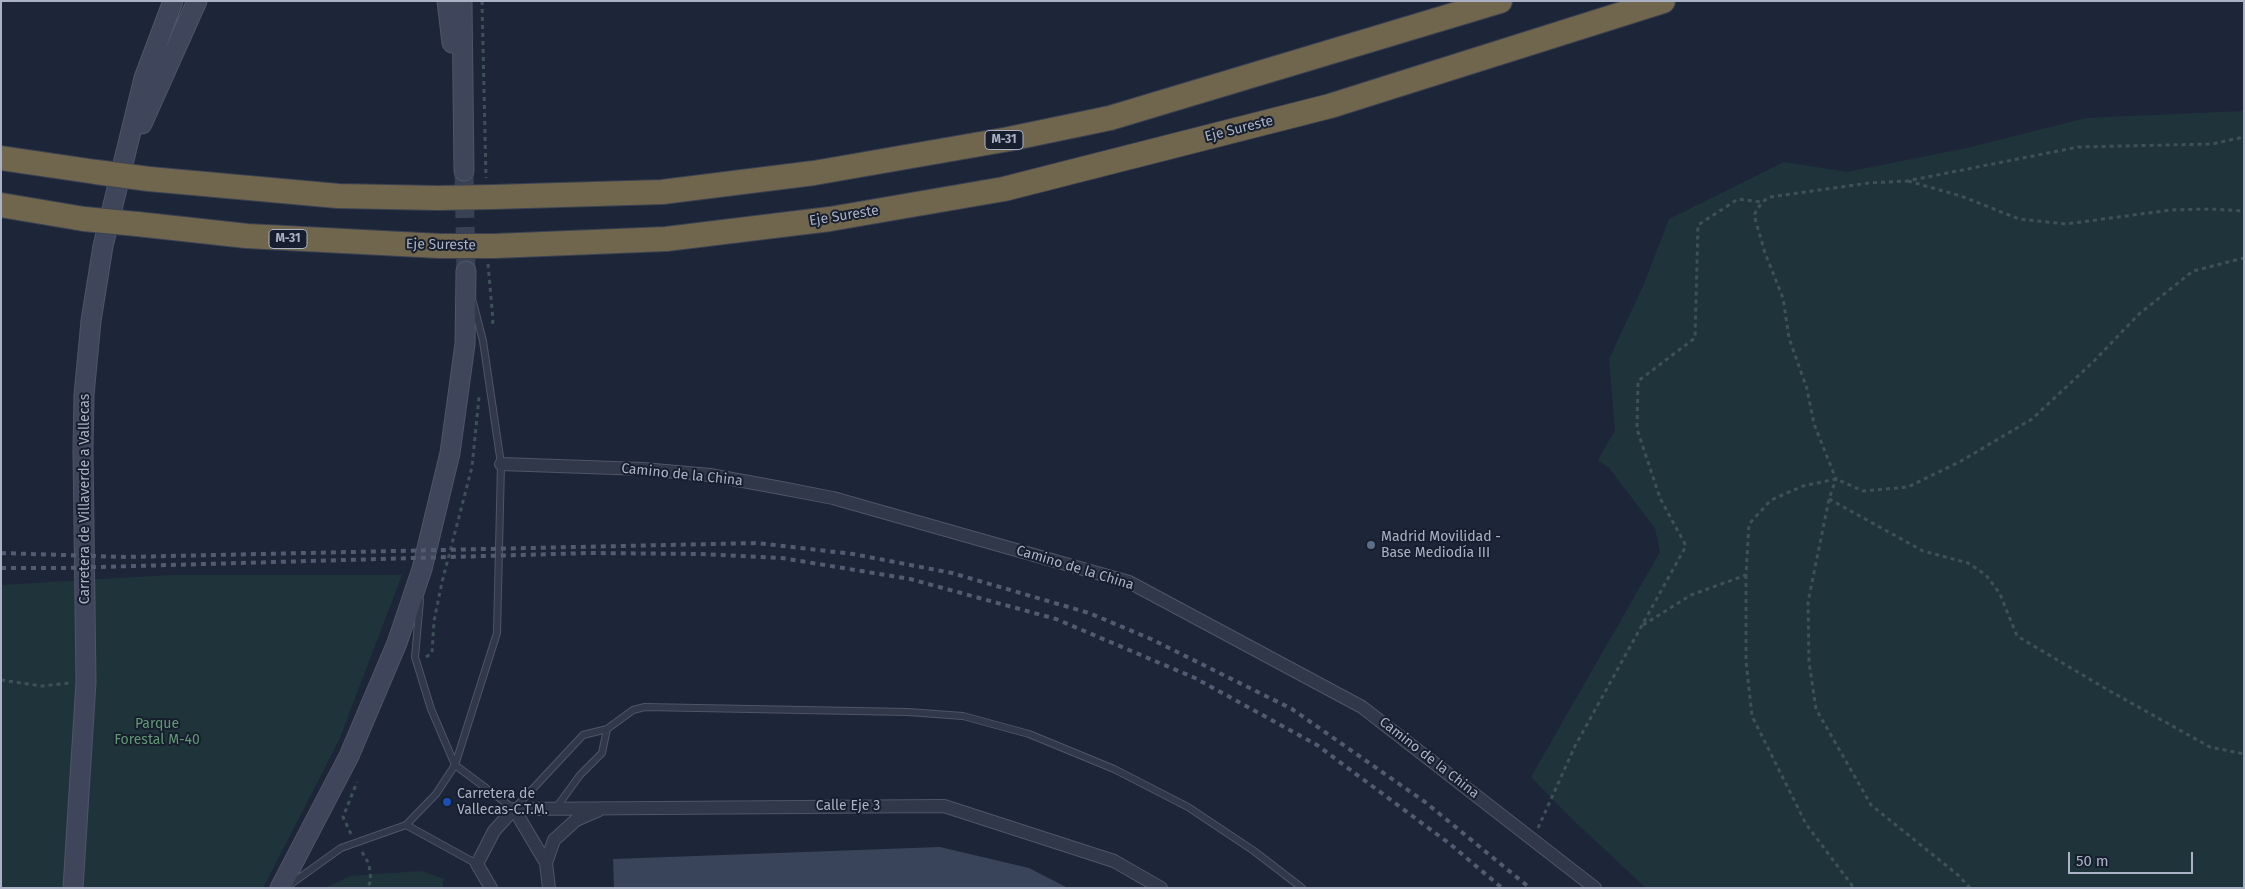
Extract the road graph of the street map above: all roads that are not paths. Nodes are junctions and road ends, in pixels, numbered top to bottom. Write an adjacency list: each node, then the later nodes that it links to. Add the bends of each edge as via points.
1 (173, 1): 7 (main road, Carretera de Villaverde a Vallecas, via 144,78)
2 (197, 1): 7 (main road, via 164,79)
3 (447, 1): 8 (main road)
4 (462, 1): 8 (main road)
5 (1500, 1): 9 (highway, M-31, bridge, via 1110,118 814,173 662,192 490,188 438,198 338,196 149,179)
6 (1663, 1): 11 (highway, Eje Sureste / M-31, bridge, via 1330,106 1004,189 830,219 666,239 491,251 247,236 84,219)
7 (128, 149): 23 (main road, Carretera de Villaverde a Vallecas, via 103,246 84,395 86,682)
8 (464, 149): 10 (main road)
9 (1, 158)
10 (464, 171)
11 (1, 205)
12 (466, 271): 13 (lane, via 483,342); 14 (main road, via 465,344 450,453)
13 (501, 464): 16 (lane, via 497,633); 30 (street, Camino de la China, via 643,469 710,475 781,488 833,498 1129,582 1362,707)
14 (422, 568): 16 (lane, via 415,657 431,709); 24 (main road, via 397,643 349,756)
15 (607, 729): 17 (lane, via 602,753); 19 (lane, via 583,735); 29 (lane, via 633,710 645,707 963,716 1029,734 1114,768 1188,806)
16 (455, 765): 19 (lane); 20 (lane, via 436,794)
17 (555, 808): 18 (street); 19 (street)
18 (604, 808): 21 (street, Calle Eje 3, via 576,820 554,840); 28 (street, Calle Eje 3, via 944,806 1114,861)
19 (514, 809): 21 (street); 22 (street, via 494,832)
20 (406, 825): 22 (lane); 25 (lane, via 341,848)
21 (546, 863): 27 (street)
22 (477, 864): 26 (street)
23 (73, 888)
24 (280, 888)
25 (285, 888)
26 (491, 888)
27 (549, 888)
28 (1161, 888)
29 (1302, 888)
30 (1595, 888)

